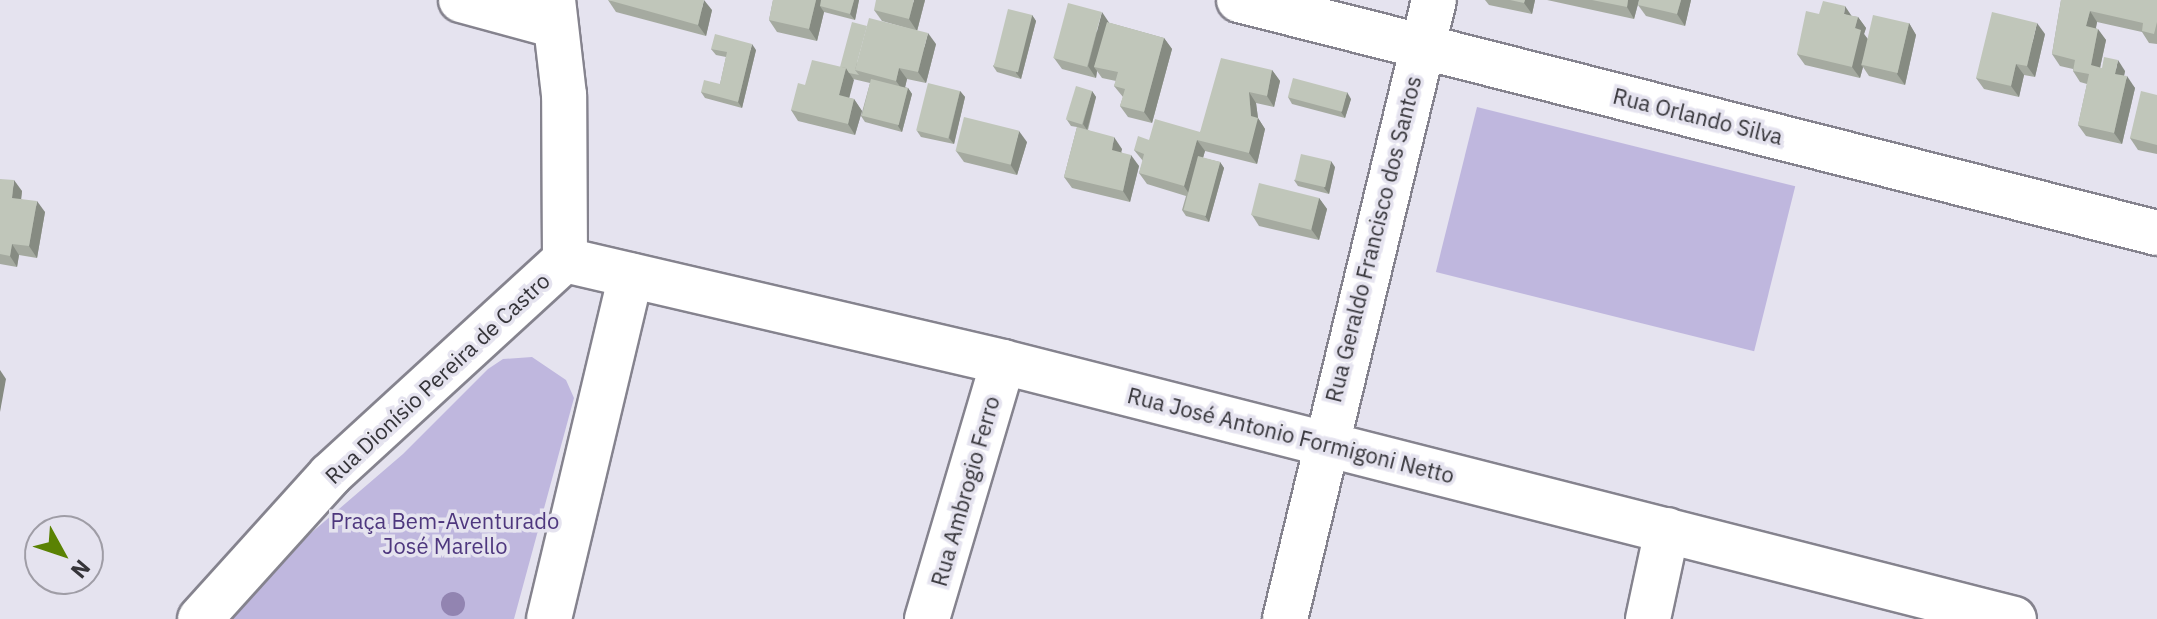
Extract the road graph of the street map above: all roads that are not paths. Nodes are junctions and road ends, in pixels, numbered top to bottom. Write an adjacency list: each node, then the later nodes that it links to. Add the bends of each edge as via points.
1 (461, 0): 4 (street)
2 (1239, 0): 5 (street, Rua Orlando Silva)
3 (1434, 0): 5 (street, Rua Geraldo Francisco dos Santos)
4 (553, 12): 7 (street, Rua Dionísio Pereira de Castro, via 564,95)
5 (1421, 46): 6 (street, Rua Orlando Silva); 10 (street, Rua Geraldo Francisco dos Santos)
6 (2157, 233)
7 (565, 260): 8 (street, Rua José Antonio Formigoni Netto); 12 (street, Rua Dionísio Pereira de Castro, via 330,475)
8 (631, 276): 9 (street, Rua José Antonio Formigoni Netto); 13 (street)
9 (1003, 362): 10 (street, Rua José Antonio Formigoni Netto); 14 (street, Rua Ambrogio Ferro)
10 (1323, 444): 11 (street, Rua José Antonio Formigoni Netto); 15 (street, Rua Geraldo Francisco dos Santos)
11 (1667, 530): 16 (street); 17 (street, Rua José Antonio Formigoni Netto)
12 (200, 619)
13 (549, 619)
14 (927, 619)
15 (1285, 619)
16 (1648, 619)
17 (2014, 619)

